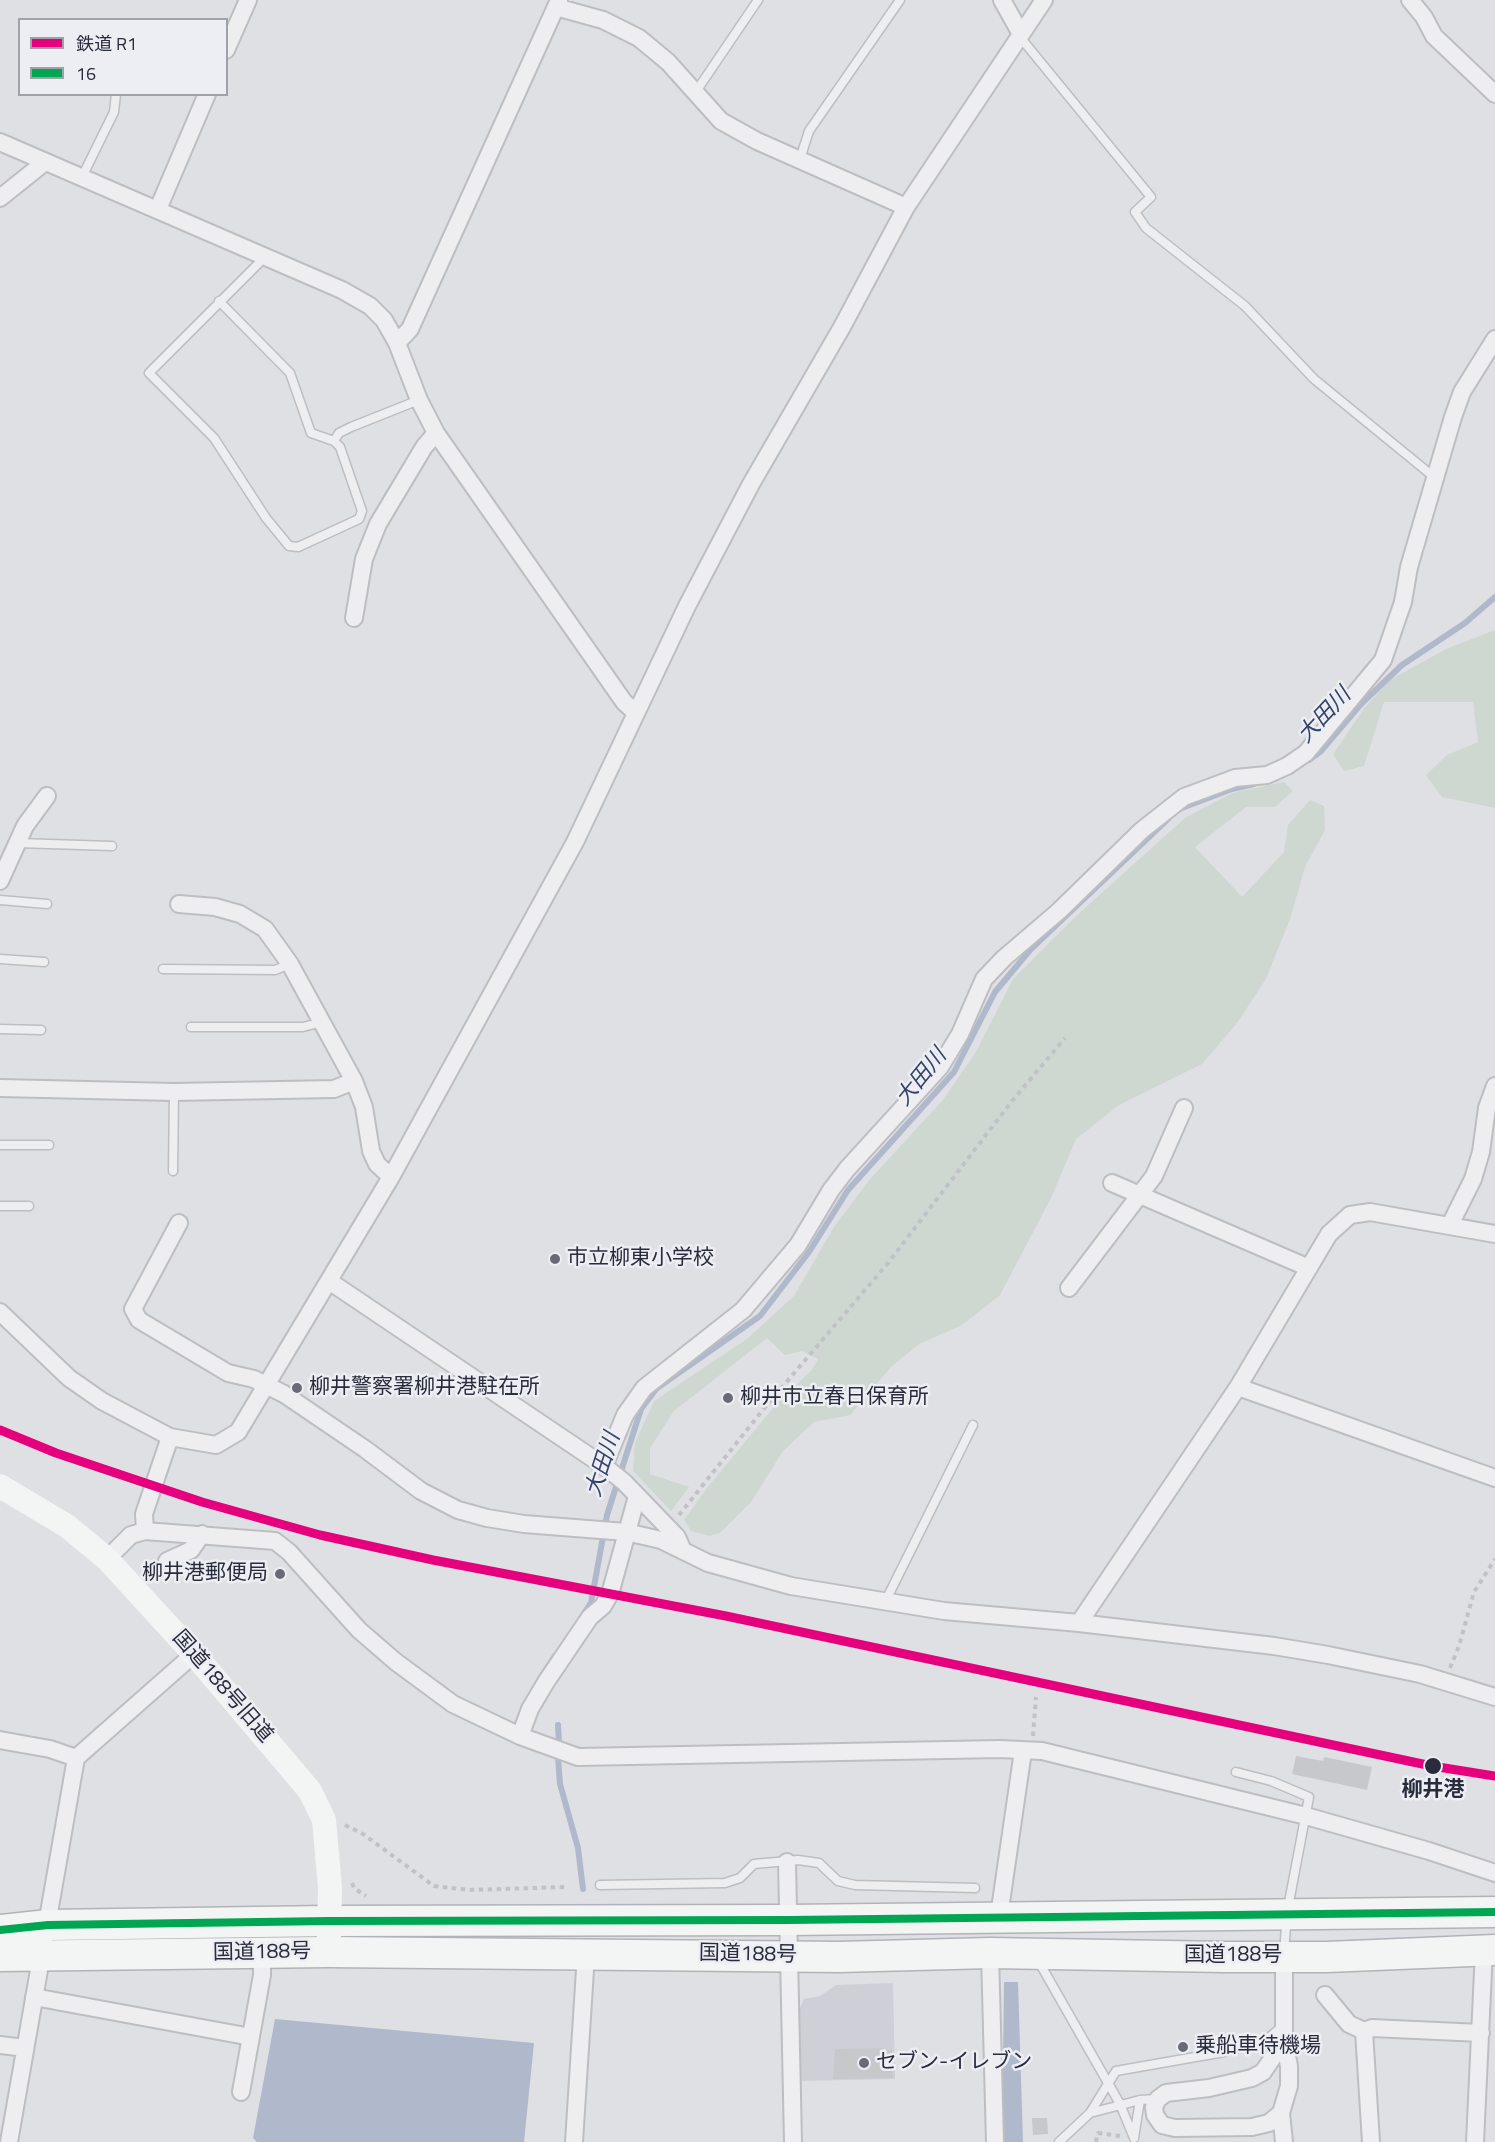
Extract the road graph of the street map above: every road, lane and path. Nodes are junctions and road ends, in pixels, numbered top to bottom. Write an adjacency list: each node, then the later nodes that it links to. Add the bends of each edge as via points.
1 (248, 0): 9 (street)
2 (758, 0): 10 (lane)
3 (900, 0): 15 (lane, via 809,131)
4 (1002, 0): 8 (street)
5 (1044, 0): 8 (street)
6 (1410, 0): 11 (street, via 1438,41)
7 (558, 4): 10 (street, via 639,38 668,62); 24 (street, via 410,329)
8 (1021, 35): 19 (street); 28 (lane, via 1151,197 1135,212 1146,228 1245,306 1314,379)
9 (228, 45)
10 (695, 94): 15 (street, via 721,121)
11 (1495, 94)
12 (116, 96): 17 (lane, via 114,112)
13 (206, 96): 20 (street)
14 (0, 142): 16 (street)
15 (800, 159): 19 (street)
16 (45, 162): 17 (street); 18 (street)
17 (82, 177): 20 (street)
18 (0, 198)
19 (906, 207): 30 (street, via 751,484)
20 (158, 209): 21 (street)
21 (263, 255): 22 (lane); 24 (street, via 370,306 384,320)
22 (219, 302): 27 (lane, via 290,373 310,434); 27 (lane, via 149,373 214,438 288,546 298,548 359,519 362,511)
23 (1495, 339): 28 (street, via 1462,392)
24 (397, 343): 25 (street)
25 (419, 400): 26 (street); 27 (lane, via 351,427)
26 (436, 433): 29 (street, via 378,524 364,559); 30 (street, via 624,702)
27 (334, 441)
28 (1434, 477): 71 (street, via 1383,660 1329,727 1306,753 1287,766 1267,775 1235,778 1184,797 1142,830 1004,958 984,979 960,1034 940,1067 847,1169 798,1245 743,1310 644,1388 626,1415)
29 (354, 618)
30 (635, 712): 55 (street, via 575,842)
31 (47, 796): 32 (street)
32 (18, 843): 33 (lane); 34 (street)
33 (112, 846)
34 (0, 881)
35 (0, 900): 36 (lane)
36 (47, 904)
37 (179, 904): 40 (street, via 240,914 265,929)
38 (0, 959): 39 (lane)
39 (44, 962)
40 (290, 964): 41 (lane, via 275,970); 42 (street)
41 (163, 969)
42 (322, 1022): 43 (lane, via 303,1027); 47 (street)
43 (191, 1027)
44 (0, 1029): 45 (lane)
45 (41, 1030)
46 (1065, 1038): 75 (path, via 888,1263)
47 (354, 1081): 50 (street, via 334,1089); 55 (street, via 364,1107 371,1151 377,1164)
48 (1495, 1086): 61 (street, via 1473,1179)
49 (0, 1088): 50 (street)
50 (174, 1092): 54 (lane)
51 (1184, 1108): 57 (street, via 1155,1176)
52 (0, 1144): 53 (lane)
53 (49, 1145)
54 (173, 1171)
55 (391, 1177): 64 (street)
56 (1112, 1183): 57 (street)
57 (1141, 1196): 63 (street); 65 (street)
58 (0, 1206): 59 (lane)
59 (29, 1206)
60 (179, 1223): 67 (street, via 133,1309 139,1320 228,1373)
61 (1450, 1226): 62 (street); 63 (street, via 1370,1212 1350,1215 1329,1234)
62 (1495, 1234)
63 (1309, 1268): 68 (street)
64 (328, 1281): 67 (street); 71 (street)
65 (1069, 1288)
66 (0, 1312): 70 (street, via 69,1378 102,1401)
67 (266, 1386): 70 (street, via 249,1419 238,1432 216,1446); 77 (street, via 284,1394 421,1491 458,1510 524,1524)
68 (1238, 1387): 72 (street); 84 (street)
69 (973, 1425): 83 (lane)
70 (170, 1437): 76 (street, via 144,1514)
71 (614, 1474): 74 (street)
72 (1495, 1478)
73 (0, 1486): 80 (street, 国道188号旧道, via 67,1526)
74 (638, 1496): 75 (street); 77 (street)
75 (668, 1528): 79 (street)
76 (145, 1531): 78 (street); 80 (street, via 131,1534)
77 (626, 1532): 79 (street, via 661,1540); 89 (street, via 610,1594 546,1682 530,1708)
78 (202, 1534): 82 (street, via 191,1550); 89 (street, via 275,1541 359,1630 396,1662 453,1704)
79 (683, 1551): 83 (street, via 708,1563 791,1586)
80 (107, 1559): 85 (street, 国道188号旧道)
81 (1495, 1559): 86 (path, via 1474,1592 1459,1646)
82 (167, 1561)
83 (884, 1602): 84 (street)
84 (1079, 1623): 86 (street, via 1274,1646)
85 (194, 1654): 92 (street); 95 (street, 国道188号旧道, via 294,1770)
86 (1443, 1682): 88 (street)
87 (1036, 1697): 91 (path, via 1032,1742)
88 (1495, 1697)
89 (520, 1736): 91 (street, via 578,1757)
90 (0, 1740): 92 (street)
91 (1023, 1751): 94 (street, via 1042,1751); 103 (street)
92 (76, 1758): 106 (street)
93 (1236, 1772): 94 (lane, via 1309,1797)
94 (1306, 1816): 97 (street); 102 (lane)
95 (324, 1820): 99 (path, via 342,1823 363,1834 434,1886 470,1890); 105 (street, 国道188号旧道)
96 (787, 1862): 98 (lane, via 754,1864 740,1878 725,1882); 100 (lane, via 819,1863 838,1881 855,1885); 104 (street)
97 (1495, 1873)
98 (600, 1885)
99 (565, 1887)
100 (975, 1888)
101 (1495, 1912): 102 (highway, 国道188号)
102 (1287, 1913): 103 (highway, 国道188号); 116 (lane)
103 (999, 1916): 104 (highway, 国道188号)
104 (788, 1920): 105 (highway, 国道188号); 115 (street)
105 (329, 1921): 106 (highway, 国道188号); 109 (street, 国道188号旧道)
106 (48, 1925): 107 (highway, 国道188号); 117 (street)
107 (0, 1930)
108 (1489, 1950): 116 (highway, 国道188号); 122 (street)
109 (328, 1952): 112 (highway, 国道188号); 113 (highway, 国道188号)
110 (990, 1953): 111 (highway, 国道188号); 115 (highway, 国道188号); 137 (street)
111 (1032, 1953): 116 (highway, 国道188号); 126 (lane)
112 (262, 1954): 117 (highway, 国道188号); 123 (street)
113 (586, 1954): 115 (highway, 国道188号); 135 (street)
114 (0, 1956): 117 (highway, 国道188号)
115 (788, 1956): 136 (street)
116 (1284, 1956): 121 (street)
117 (40, 1957): 119 (street)
118 (1325, 1995): 120 (street, via 1349,2024)
119 (34, 1997): 123 (street); 125 (street)
120 (1364, 2031): 122 (street, via 1371,2028); 140 (street)
121 (1284, 2033): 126 (lane, via 1224,2052 1116,2071); 128 (street, via 1267,2067 1252,2078 1167,2093); 132 (street, via 1289,2086)
122 (1481, 2033): 141 (street)
123 (251, 2037): 127 (street)
124 (0, 2045): 125 (street)
125 (26, 2048): 133 (street)
126 (1107, 2084): 130 (lane); 131 (lane)
127 (241, 2092)
128 (1158, 2099): 129 (lane); 132 (street, via 1155,2115 1162,2125 1175,2128 1252,2127 1269,2123)
129 (1140, 2100): 130 (lane); 134 (lane)
130 (1120, 2104): 131 (lane); 134 (lane)
131 (1090, 2113): 138 (lane)
132 (1281, 2114): 139 (street)
133 (10, 2138)
134 (1134, 2140)
135 (574, 2142)
136 (793, 2142)
137 (995, 2142)
138 (1059, 2142)
139 (1284, 2142)
140 (1371, 2142)
141 (1475, 2142)

